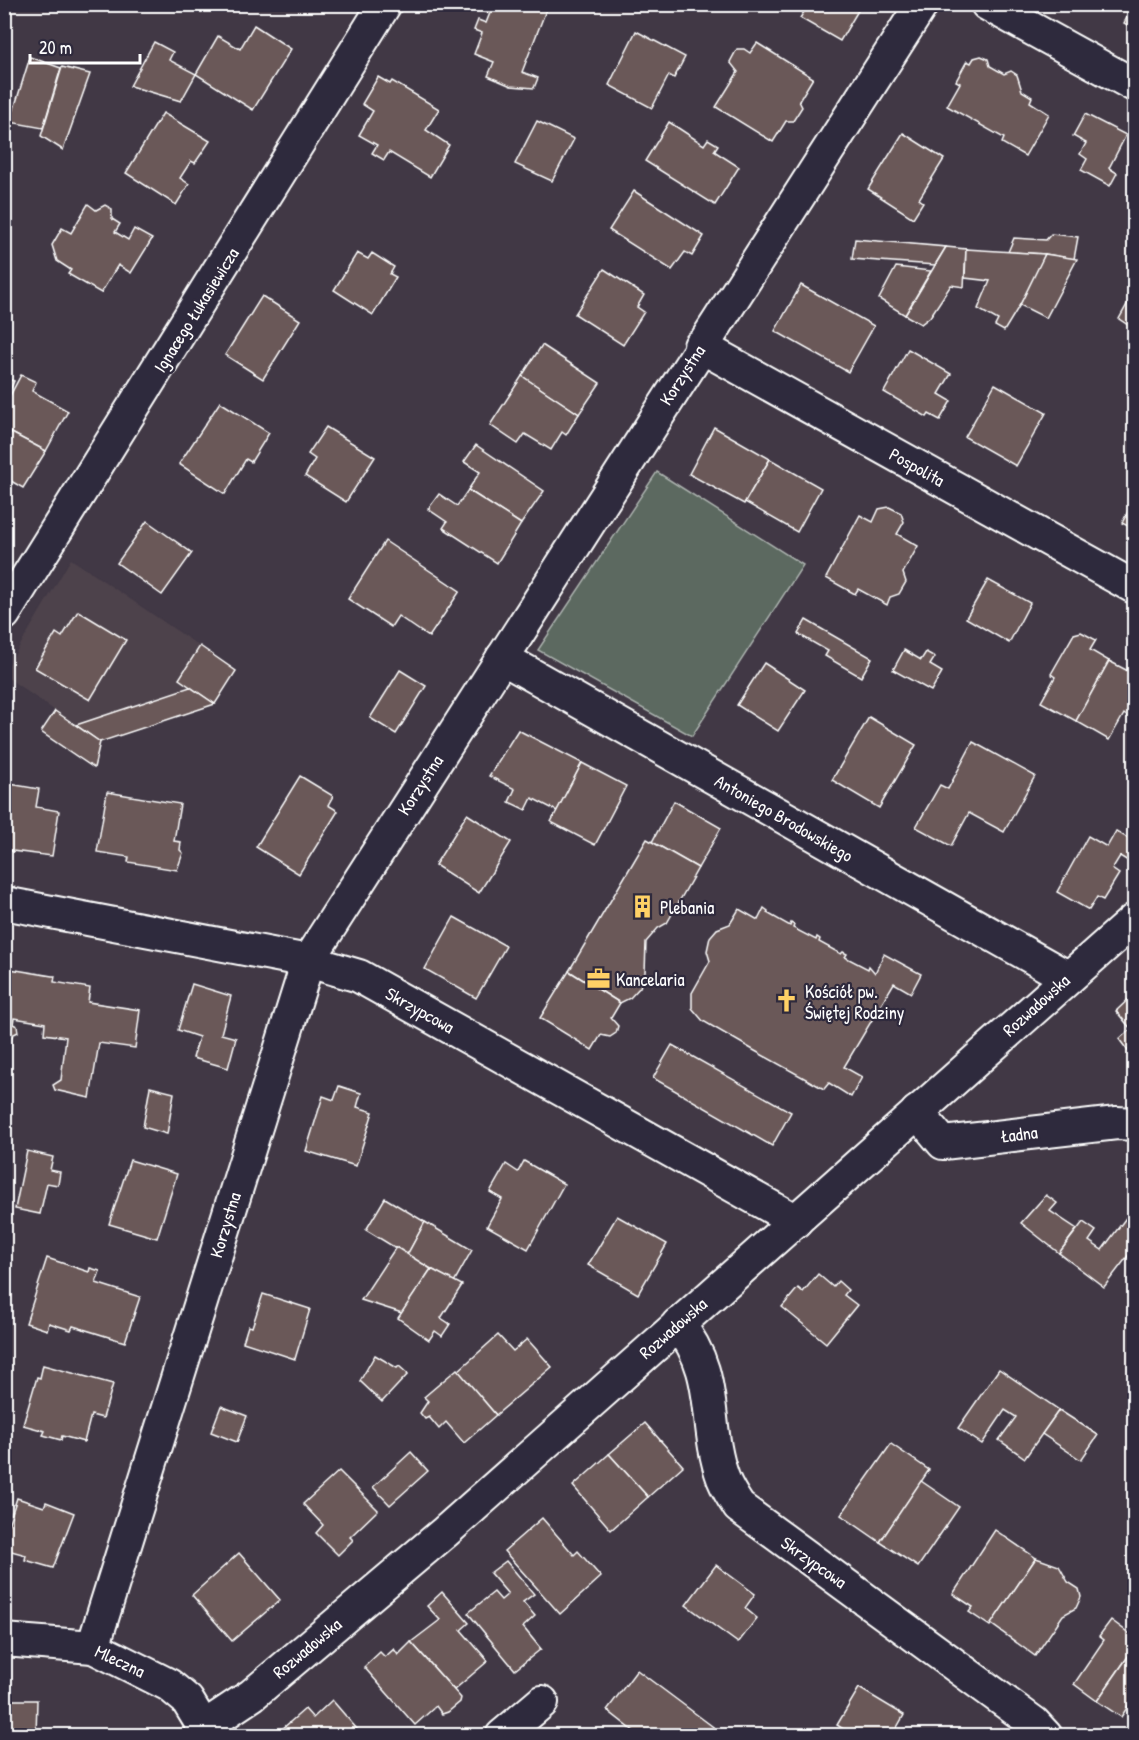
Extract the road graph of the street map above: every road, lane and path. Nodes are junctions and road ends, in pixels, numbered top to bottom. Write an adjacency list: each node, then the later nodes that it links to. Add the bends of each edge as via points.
1 (385, 4): 7 (street, Ignacego Łukasiewicza)
2 (922, 4): 5 (street, Korzystna)
3 (987, 4): 4 (street)
4 (1134, 85)
5 (700, 346): 6 (street, Pospolita); 8 (street, Korzystna)
6 (1134, 587)
7 (4, 614)
8 (502, 658): 11 (street, Korzystna); 12 (street, Antoniego Brodowskiego)
9 (4, 903): 11 (street, Skrzypcowa)
10 (1134, 920): 12 (street, Rozwadowska)
11 (308, 961): 15 (street, Skrzypcowa, via 359,976); 18 (street, Korzystna)
12 (1067, 977): 13 (street, Rozwadowska)
13 (917, 1112): 14 (street, Ładna, via 943,1143); 15 (street, Rozwadowska)
14 (1134, 1124)
15 (796, 1221): 16 (street, Rozwadowska)
16 (678, 1324): 20 (street, Rozwadowska, via 427,1547); 22 (street, Skrzypcowa, via 694,1343 702,1366 723,1479 739,1507 1015,1709)
17 (4, 1640): 18 (street, Mleczna)
18 (93, 1647): 20 (street, Mleczna, via 169,1685 187,1700)
19 (542, 1702): 21 (street)
20 (207, 1731)
21 (502, 1736)
22 (1046, 1736)

